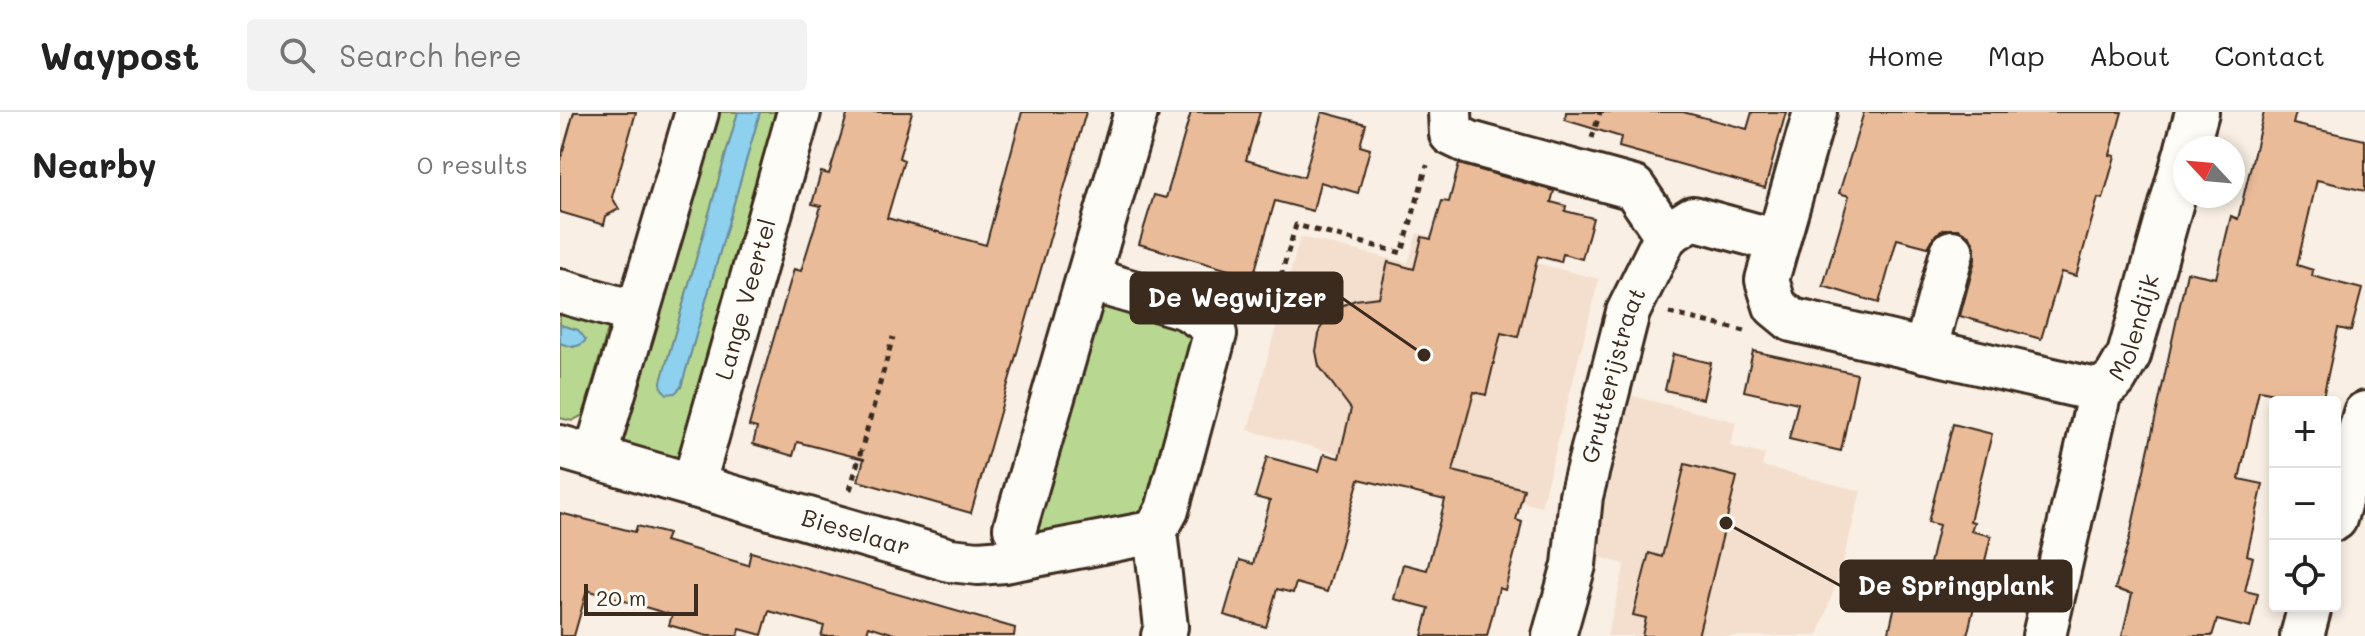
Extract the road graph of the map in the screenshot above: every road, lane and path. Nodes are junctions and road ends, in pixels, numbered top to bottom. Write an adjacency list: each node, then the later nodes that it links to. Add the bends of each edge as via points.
1 (697, 112): 16 (street)
2 (799, 112): 23 (street, Lange Veertel)
3 (1136, 112): 12 (street)
4 (1815, 112): 10 (street)
5 (2197, 112): 7 (street)
6 (1451, 123): 9 (street, via 1470,143 1634,188); 17 (path, via 1429,156 1402,253 1296,225 1272,306 1258,301 1244,318)
7 (2190, 136)
8 (2173, 198): 20 (street, Molendijk, via 2129,355 2115,379)
9 (1666, 235): 10 (street, via 1693,218); 14 (street, Grutterijstraat)
10 (1777, 241): 15 (street, via 1767,280)
11 (1952, 252): 19 (street)
12 (1088, 279): 17 (street, via 1186,308); 26 (street)
13 (560, 291): 16 (street)
14 (1631, 305): 15 (path, via 1757,334); 30 (street, Grutterijstraat, via 1581,496 1574,565)
15 (1775, 306): 19 (street, via 1792,320)
16 (637, 313): 22 (street)
17 (1212, 325): 27 (street, via 1210,357 1167,510)
18 (893, 337): 25 (path)
19 (1925, 351): 20 (street)
20 (2100, 391): 31 (street, Molendijk)
21 (2365, 413): 24 (street)
22 (578, 452): 23 (street, Bieselaar)
23 (693, 486): 25 (street, Bieselaar)
24 (2341, 498)
25 (839, 528): 27 (street, Bieselaar, via 978,563)
26 (1015, 528)
27 (1155, 532): 29 (street)
28 (2308, 612): 32 (street)
29 (1163, 636)
30 (1554, 636)
31 (2044, 636)
32 (2302, 636)

